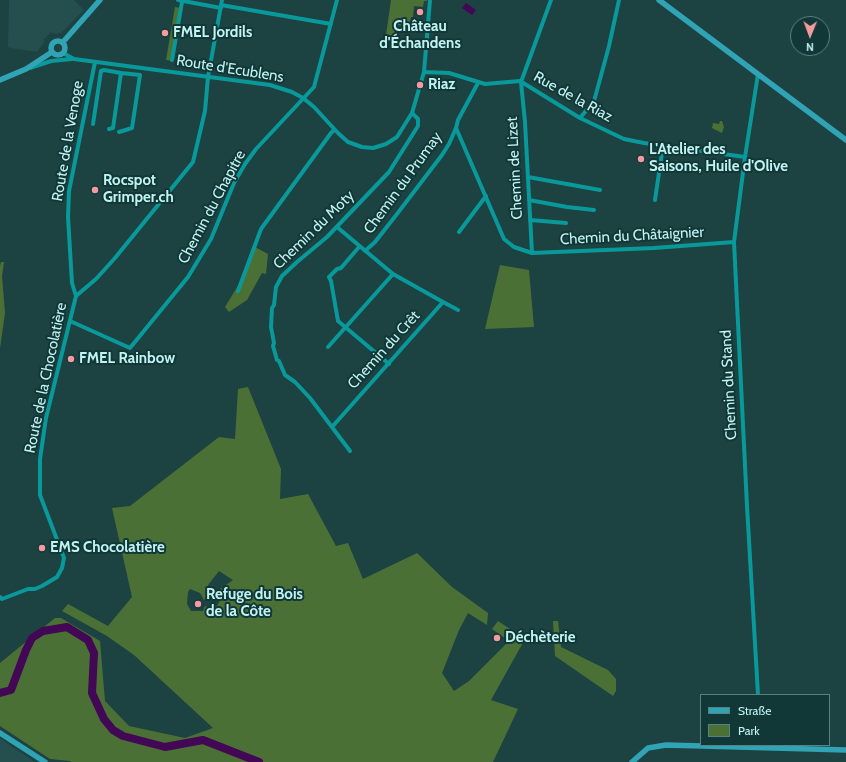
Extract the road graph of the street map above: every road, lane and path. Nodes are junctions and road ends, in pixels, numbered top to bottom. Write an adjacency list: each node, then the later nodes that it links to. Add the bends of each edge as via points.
1 (100, 0): 10 (street)
2 (337, 0): 9 (street, Chemin du Chapitre)
3 (430, 0): 17 (street, Route d'Ecublens)
4 (551, 0): 22 (street)
5 (619, 0): 26 (street, via 596,94)
6 (659, 0): 19 (street)
7 (180, 1): 8 (street); 14 (street)
8 (222, 4): 9 (street); 20 (street, Route de la Chocolatière)
9 (331, 24): 24 (street, Chemin du Chapitre, via 314,87)
10 (63, 42): 11 (street, via 53,43 50,48); 12 (street)
11 (52, 52): 12 (street, via 56,55); 16 (street)
12 (63, 53): 13 (street, Route d'Ecublens)
13 (74, 59): 15 (street, Route d'Ecublens); 16 (street, Route d'Ecublens, via 51,61)
14 (172, 60)
15 (95, 62): 20 (street, Route d'Ecublens); 51 (street, Route de la Venoge, via 69,190 72,283)
16 (26, 69): 21 (street)
17 (424, 72): 23 (street, Rue de la Riaz, via 449,73); 25 (street, Route d'Ecublens)
18 (121, 73): 27 (street, via 101,71); 29 (street, via 113,128); 31 (street, via 140,75 132,128)
19 (758, 74): 32 (street); 34 (street, Chemin du Stand)
20 (208, 77): 24 (street, Route d'Ecublens, via 270,85); 51 (street, Route de la Chocolatière, via 205,111 193,162 115,258)
21 (0, 80)
22 (521, 82): 23 (street, Rue de la Riaz); 26 (street, Rue de la Riaz); 35 (street, Chemin de Lizet)
23 (478, 83): 28 (street, Chemin du Prumay)
24 (303, 98): 30 (street, Route d'Ecublens); 54 (street, Chemin du Chapitre, via 245,164 234,183 211,239 188,277 130,348)
25 (412, 113): 30 (street, Route d'Ecublens, via 397,136 379,147 354,145); 43 (street, Chemin du Moty, via 418,119 418,126 389,172)
26 (580, 118): 33 (street, Rue de la Riaz, via 624,139)
27 (93, 124)
28 (456, 128): 37 (street); 47 (street, Chemin du Prumay, via 449,144 422,181)
29 (109, 129)
30 (334, 130): 50 (street, via 261,228)
31 (119, 132)
32 (846, 140)
33 (663, 146): 34 (street, Rue de la Riaz); 38 (street)
34 (745, 157): 45 (street, Chemin du Stand)
35 (528, 177): 36 (street); 39 (street, Chemin de Lizet)
36 (600, 190)
37 (486, 196): 44 (street); 48 (street, via 504,239 514,247)
38 (656, 199)
39 (529, 200): 40 (street); 41 (street, Chemin de Lizet)
40 (594, 210)
41 (530, 220): 42 (street); 48 (street, Chemin de Lizet)
42 (566, 223)
43 (337, 227): 46 (street); 58 (street, Chemin du Moty, via 280,278 272,308 271,326 273,346 285,375 310,398)
44 (459, 232)
45 (734, 242): 48 (street, Chemin du Châtaignier); 61 (street, Chemin du Stand)
46 (359, 247): 47 (street); 55 (street, via 341,268 329,277 338,321)
47 (365, 252): 49 (street)
48 (532, 253)
49 (393, 274): 52 (street); 55 (street)
50 (238, 291)
51 (76, 296): 54 (street, Route de la Chocolatière)
52 (443, 302): 53 (street); 57 (street, Chemin du Crêt)
53 (458, 310)
54 (70, 321): 60 (street, Route de la Chocolatière, via 46,418 40,459 40,495 64,558 62,568 55,578 40,586)
55 (346, 327): 56 (street); 57 (street)
56 (328, 347)
57 (389, 364): 58 (street, Chemin du Crêt)
58 (332, 427): 59 (street, Chemin du Moty)
59 (350, 451)
60 (0, 598)
61 (758, 694)
62 (0, 733): 66 (street)
63 (700, 745): 67 (street, via 675,744 648,748)
64 (761, 746): 65 (street)
65 (846, 750)
66 (45, 762)
67 (632, 762)

